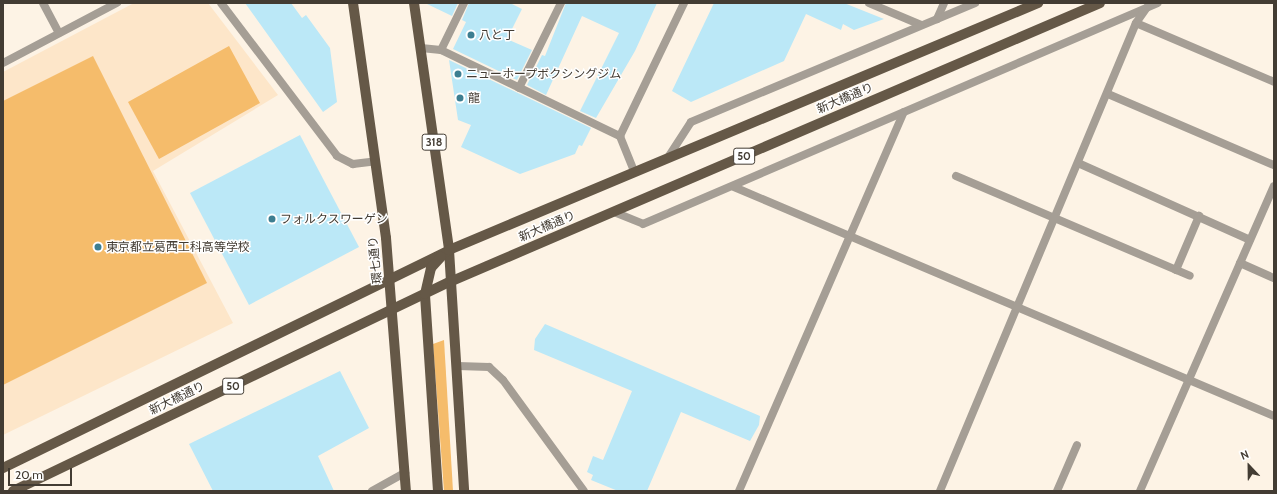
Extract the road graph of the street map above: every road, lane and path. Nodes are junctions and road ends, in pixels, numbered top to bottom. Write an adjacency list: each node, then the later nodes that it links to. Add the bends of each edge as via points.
1 (42, 3): 20 (street)
2 (117, 3): 20 (street)
3 (221, 3): 30 (street, via 337,156 352,164)
4 (353, 3): 30 (main road, 環七通り)
5 (414, 3): 21 (main road, 318)
6 (464, 3): 22 (street)
7 (561, 3): 25 (street)
8 (684, 3): 28 (street)
9 (869, 3): 16 (street)
10 (944, 3): 17 (street)
11 (975, 3): 17 (street)
12 (1038, 3): 29 (main road, 新大橋通り / 50, via 866,77)
13 (1100, 3): 37 (main road, 新大橋通り / 50)
14 (1158, 3): 15 (street)
15 (1148, 5): 18 (street); 27 (street)
16 (884, 6): 19 (street)
17 (937, 19): 19 (street)
18 (1136, 23): 24 (street); 26 (street)
19 (922, 25): 29 (street, via 691,122)
20 (59, 34): 23 (street)
21 (421, 48): 22 (street); 42 (main road, 318)
22 (441, 50): 25 (street)
23 (3, 62)
24 (1274, 82)
25 (519, 88): 28 (street)
26 (1108, 94): 31 (street); 32 (street)
27 (904, 112): 36 (street); 40 (street)
28 (620, 136): 33 (street)
29 (669, 156): 33 (main road, 新大橋通り / 50)
30 (376, 161): 47 (main road, 環七通り)
31 (1078, 164): 38 (street); 39 (street)
32 (1274, 165)
33 (634, 171): 42 (main road, 新大橋通り / 50)
34 (956, 176): 39 (street)
35 (1274, 186): 41 (street)
36 (734, 188): 37 (street, via 643,224); 40 (street)
37 (614, 212): 48 (main road, 新大橋通り / 50)
38 (1199, 216): 41 (street); 44 (street)
39 (1055, 218): 44 (street); 50 (street)
40 (849, 237): 50 (street); 64 (street)
41 (1250, 240): 43 (street)
42 (449, 250): 47 (main road, 新大橋通り / 50); 48 (main road, 318); 49 (main road, via 431,268)
43 (1240, 263): 46 (street); 53 (street)
44 (1176, 270): 45 (street)
45 (1190, 276)
46 (1274, 278)
47 (390, 279): 51 (main road, 環七通り); 56 (main road, 新大橋通り / 50)
48 (452, 281): 49 (main road, 新大橋通り / 50); 52 (main road, 318)
49 (425, 294): 51 (main road, 新大橋通り / 50); 61 (main road)
50 (1018, 306): 53 (street); 65 (street)
51 (393, 310): 57 (main road, 環七通り); 58 (main road, 新大橋通り / 50)
52 (458, 366): 62 (main road, 318); 63 (street, via 489,367 503,380)
53 (1187, 378): 54 (street); 67 (street)
54 (1274, 416)
55 (1077, 445): 66 (street)
56 (3, 468)
57 (405, 473): 59 (street); 60 (main road, 環七通り)
58 (14, 491)
59 (372, 491)
60 (406, 491)
61 (438, 491)
62 (464, 491)
63 (584, 491)
64 (739, 491)
65 (940, 491)
66 (1057, 491)
67 (1140, 491)

